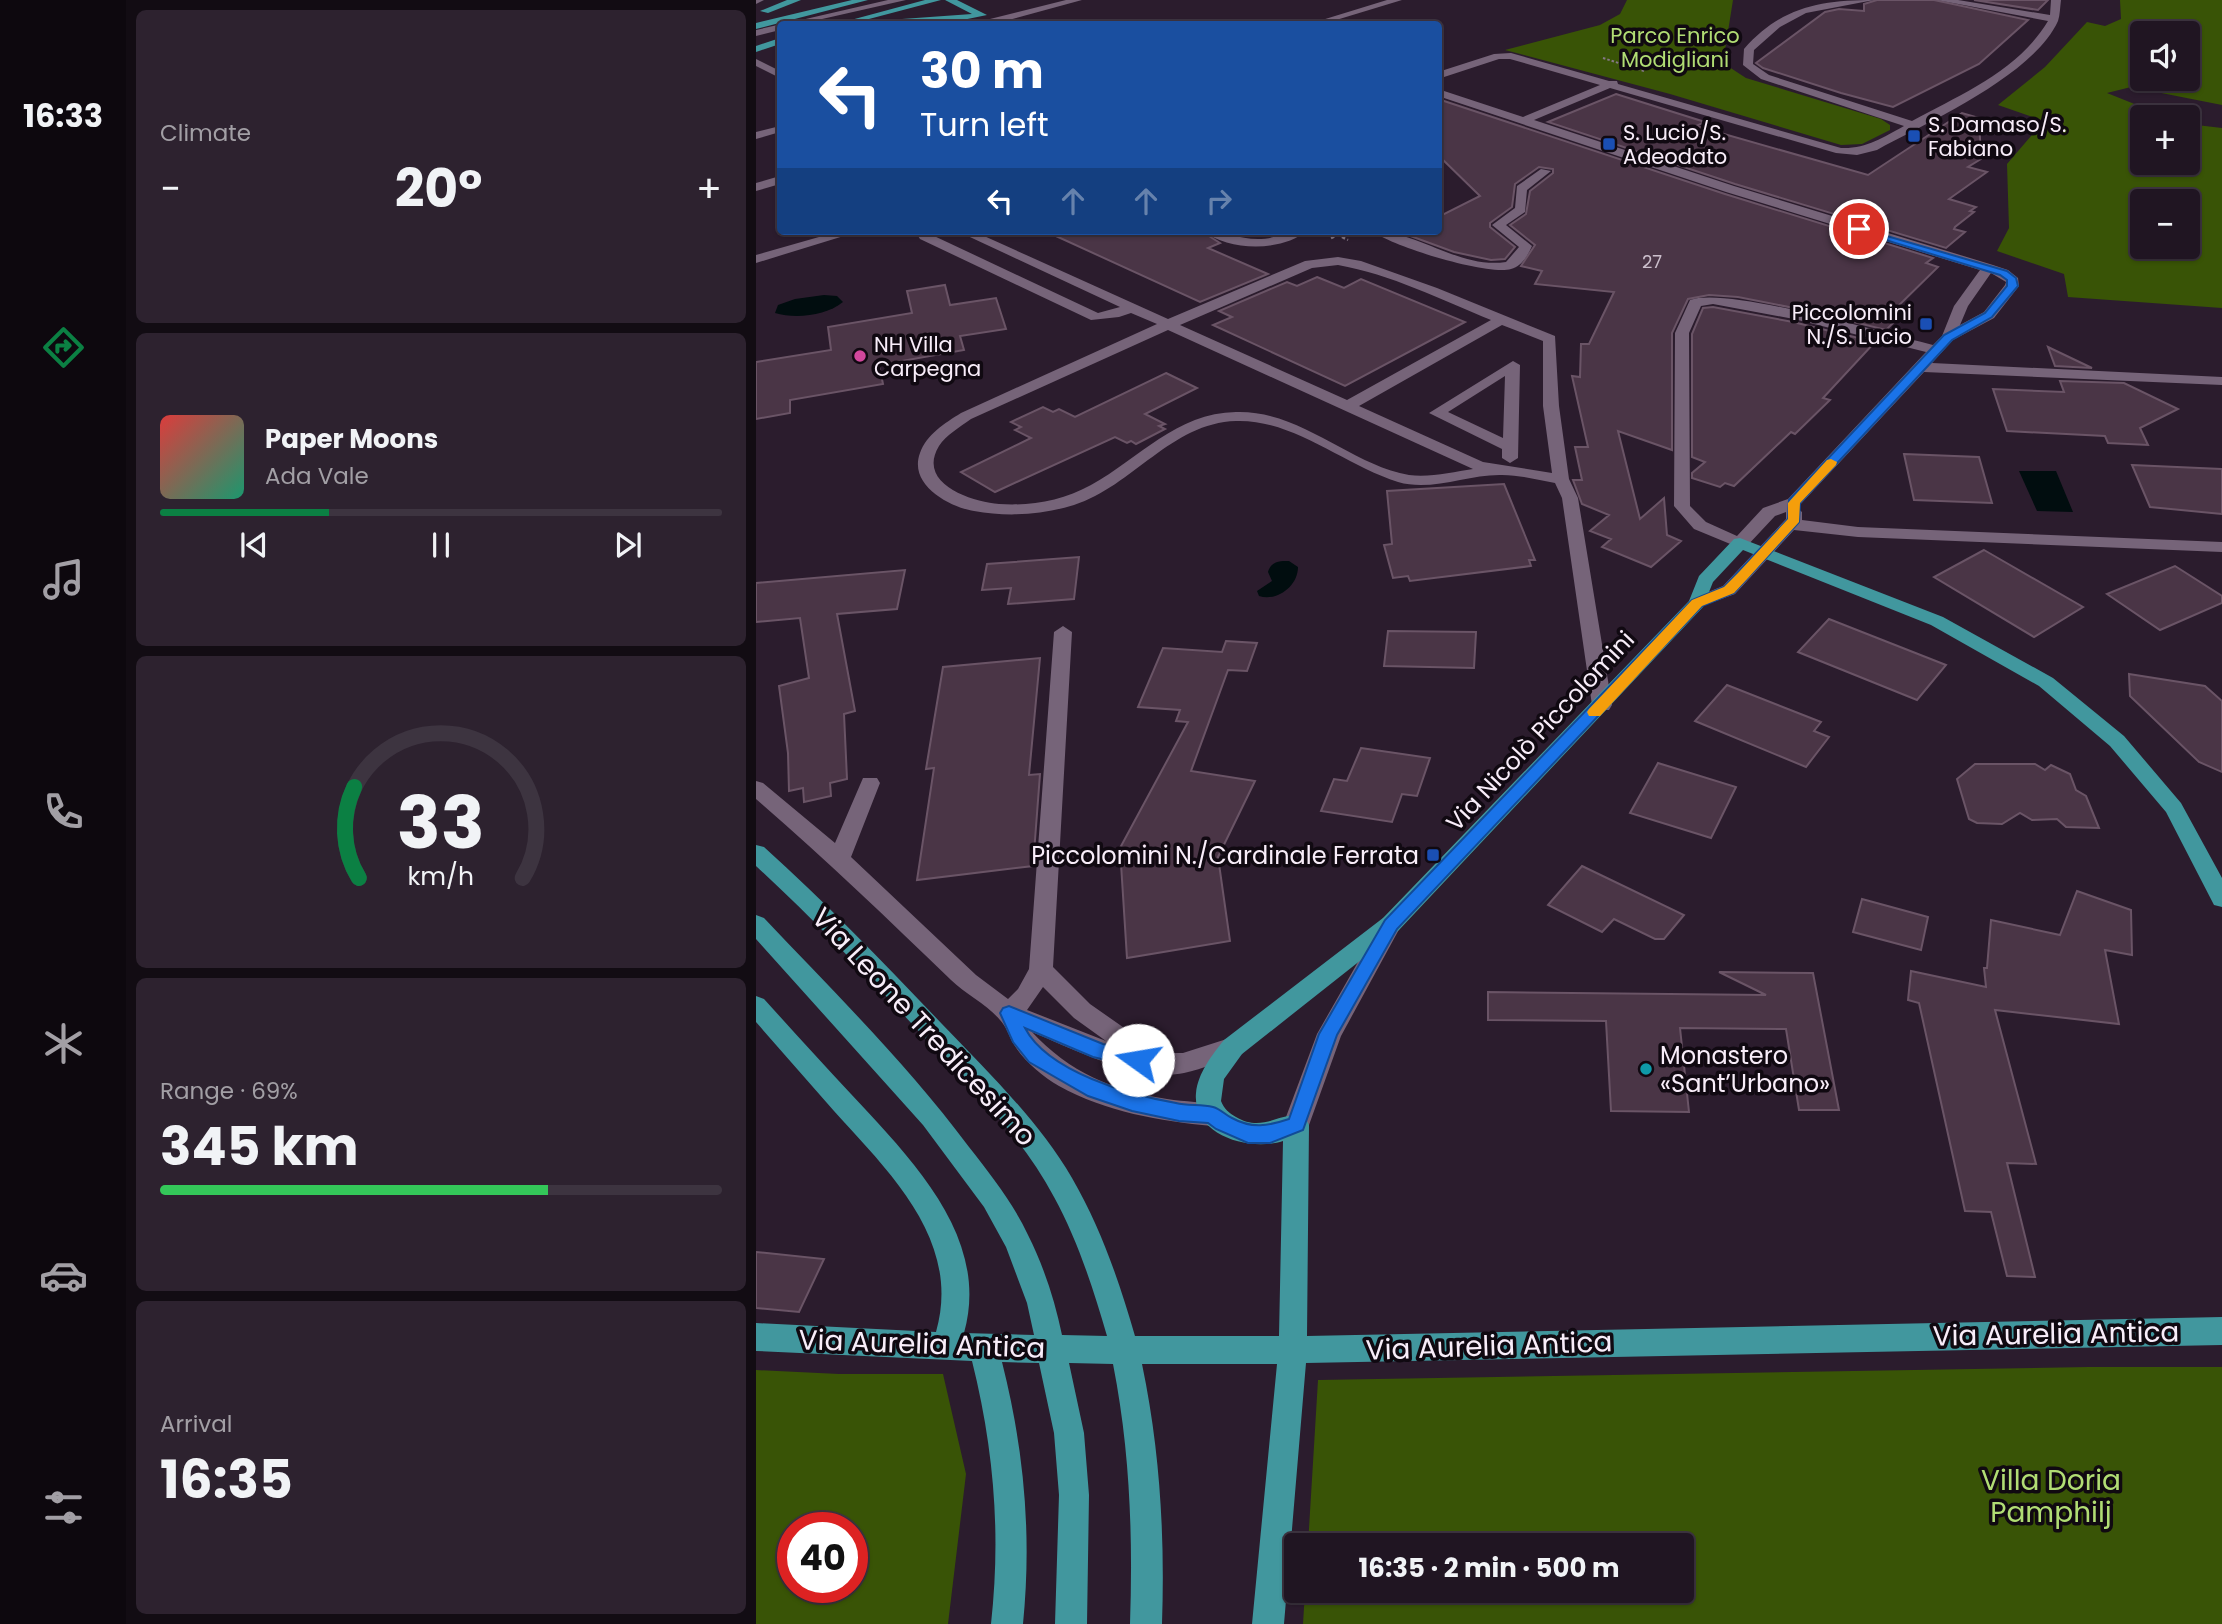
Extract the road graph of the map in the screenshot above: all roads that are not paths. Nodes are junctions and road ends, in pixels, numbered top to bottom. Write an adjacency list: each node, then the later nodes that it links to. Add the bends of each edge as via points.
1 (776, 0): 13 (main road)
2 (796, 0): 14 (main road)
3 (901, 0): 12 (street)
4 (909, 0): 19 (street)
5 (936, 0): 20 (main road)
6 (950, 0): 22 (main road)
7 (1077, 0): 22 (street)
8 (1397, 0): 23 (street)
9 (1869, 0): 37 (street, via 1823,4 1789,15 1749,50 1748,65 1765,77)
10 (1942, 0): 15 (street)
11 (2056, 0): 15 (street)
12 (864, 4): 16 (main road); 17 (street); 18 (street)
13 (756, 6)
14 (756, 14)
15 (2054, 19): 37 (street, via 2031,52 2015,65)
16 (781, 21)
17 (800, 21)
18 (815, 21)
19 (829, 21)
20 (853, 21)
21 (920, 21): 22 (main road)
22 (992, 21)
23 (1324, 21)
24 (777, 22): 25 (main road)
25 (756, 26)
26 (777, 32): 27 (street)
27 (756, 37)
28 (777, 44): 29 (main road)
29 (756, 49)
30 (768, 59): 31 (street)
31 (756, 62): 32 (street)
32 (777, 73)
33 (1442, 75): 34 (street, via 1511,56)
34 (1613, 83): 36 (street); 37 (street, via 1840,151 1866,151)
35 (1442, 93): 36 (street)
36 (1525, 120): 50 (street)
37 (1914, 126)
38 (777, 130): 39 (street)
39 (756, 136)
40 (1545, 172): 48 (street, via 1521,189 1521,209 1498,225 1526,246 1510,266 1485,267)
41 (777, 181): 42 (street)
42 (756, 187)
43 (840, 235): 49 (street)
44 (925, 235): 51 (street, via 1096,317)
45 (972, 235): 51 (street)
46 (1221, 235): 47 (street, via 1261,244)
47 (1292, 235)
48 (1391, 235)
49 (756, 260)
50 (1988, 268): 54 (street, Via Nicolò Piccolomini, via 1961,306); 54 (street, Via Nicolò Piccolomini, via 2009,276 2012,286 1989,315)
51 (1132, 307): 53 (street)
52 (1502, 319): 53 (street, via 1338,261 1310,264); 58 (street); 61 (street, via 1550,339 1551,406)
53 (1170, 325): 58 (street); 60 (street, via 965,415 932,444 927,455 929,478 937,489 970,506 1051,505 1117,479 1187,426 1238,415 1287,425 1409,480)
54 (1948, 337): 55 (street, Via Nicolò Piccolomini)
55 (1936, 350): 56 (street, Via Nicolò Piccolomini); 64 (street, via 1794,314 1713,300 1695,303 1682,333 1682,506 1696,524)
56 (1920, 367): 57 (street); 62 (street, Via Nicolò Piccolomini)
57 (2222, 381)
58 (1347, 406): 60 (street, via 1479,466)
59 (1510, 447): 59 (street, via 1437,413 1513,365 1512,406); 60 (street)
60 (1506, 469): 61 (street)
61 (1561, 479): 69 (street, via 1570,498)
62 (1794, 503): 63 (street); 64 (street, Via Nicolò Piccolomini, via 1769,512)
63 (1790, 524): 65 (street, via 1857,532); 66 (street, Via Nicolò Piccolomini)
64 (1740, 543): 66 (main road); 67 (main road, Via Nicolò Piccolomini, via 1705,580)
65 (2222, 547)
66 (1764, 554): 67 (street, Via Nicolò Piccolomini, via 1729,590); 74 (main road, via 1937,621 2046,682 2117,741 2175,808)
67 (1697, 603): 69 (main road, Via Nicolò Piccolomini)
68 (1063, 632): 77 (street)
69 (1602, 705): 76 (main road, Via Nicolò Piccolomini)
70 (870, 783): 73 (street)
71 (756, 788): 73 (street)
72 (756, 853): 91 (main road, Via Leone Tredicesimo, via 901,996 1024,1131 1063,1187 1098,1266 1130,1381 1142,1463)
73 (839, 859): 79 (street, via 968,982)
74 (2222, 899)
75 (756, 923): 90 (main road, Via Leone Tredicesimo, via 932,1117 993,1199 1018,1242 1038,1293 1064,1409 1074,1495)
76 (1391, 924): 80 (main road, Via Nicolò Piccolomini); 83 (street, via 1329,1034)
77 (1041, 970): 79 (street); 81 (street, via 1082,1011)
78 (756, 1006): 86 (main road, via 882,1146 933,1214 955,1270 956,1311)
79 (1009, 1013): 81 (street, via 1100,1051); 82 (street, via 1035,1056 1076,1081 1132,1103)
80 (1233, 1047): 81 (street, via 1183,1063); 82 (main road, Via Nicolò Piccolomini, via 1210,1078)
81 (1154, 1062)
82 (1212, 1115): 83 (main road, via 1248,1135 1270,1134)
83 (1296, 1125): 88 (main road)
84 (2222, 1331): 88 (main road, Via Aurelia Antica)
85 (756, 1337): 86 (main road, Via Aurelia Antica)
86 (946, 1346): 87 (main road, Via Aurelia Antica)
87 (984, 1349): 88 (main road, Via Aurelia Antica); 89 (main road, via 1004,1433 1011,1511 1012,1588)
88 (1293, 1351): 92 (main road)
89 (1007, 1624)
90 (1071, 1624)
91 (1146, 1624)
92 (1268, 1624)

